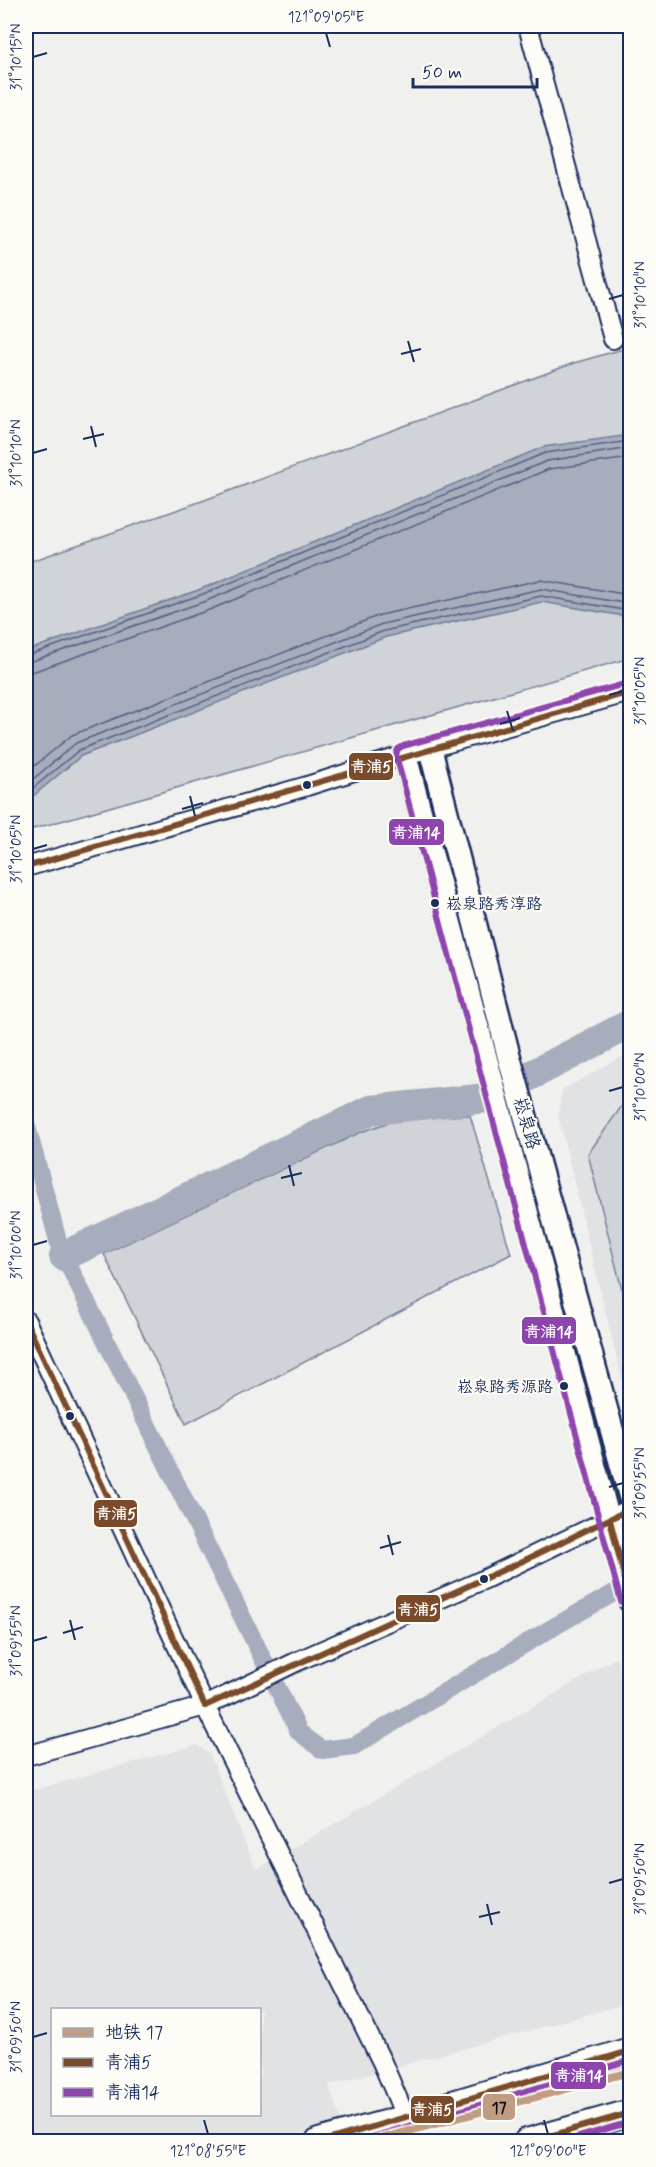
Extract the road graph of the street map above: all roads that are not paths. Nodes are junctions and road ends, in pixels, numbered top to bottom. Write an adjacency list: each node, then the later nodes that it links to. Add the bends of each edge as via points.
1 (528, 26): 2 (street)
2 (613, 339)
3 (630, 692): 4 (street)
4 (430, 748): 5 (street); 8 (street, 崧泉路, via 509,1057)
5 (405, 755): 6 (street); 10 (street, 崧泉路)
6 (26, 867)
7 (26, 1322): 12 (street)
8 (630, 1496)
9 (630, 1509): 10 (street)
10 (610, 1520): 11 (street, 崧泉路); 12 (street)
11 (630, 1600)
12 (205, 1706): 13 (street); 16 (street)
13 (26, 1756)
14 (630, 2051): 16 (main road)
15 (630, 2113): 18 (main road)
16 (406, 2118): 17 (main road)
17 (319, 2142)
18 (527, 2142)

